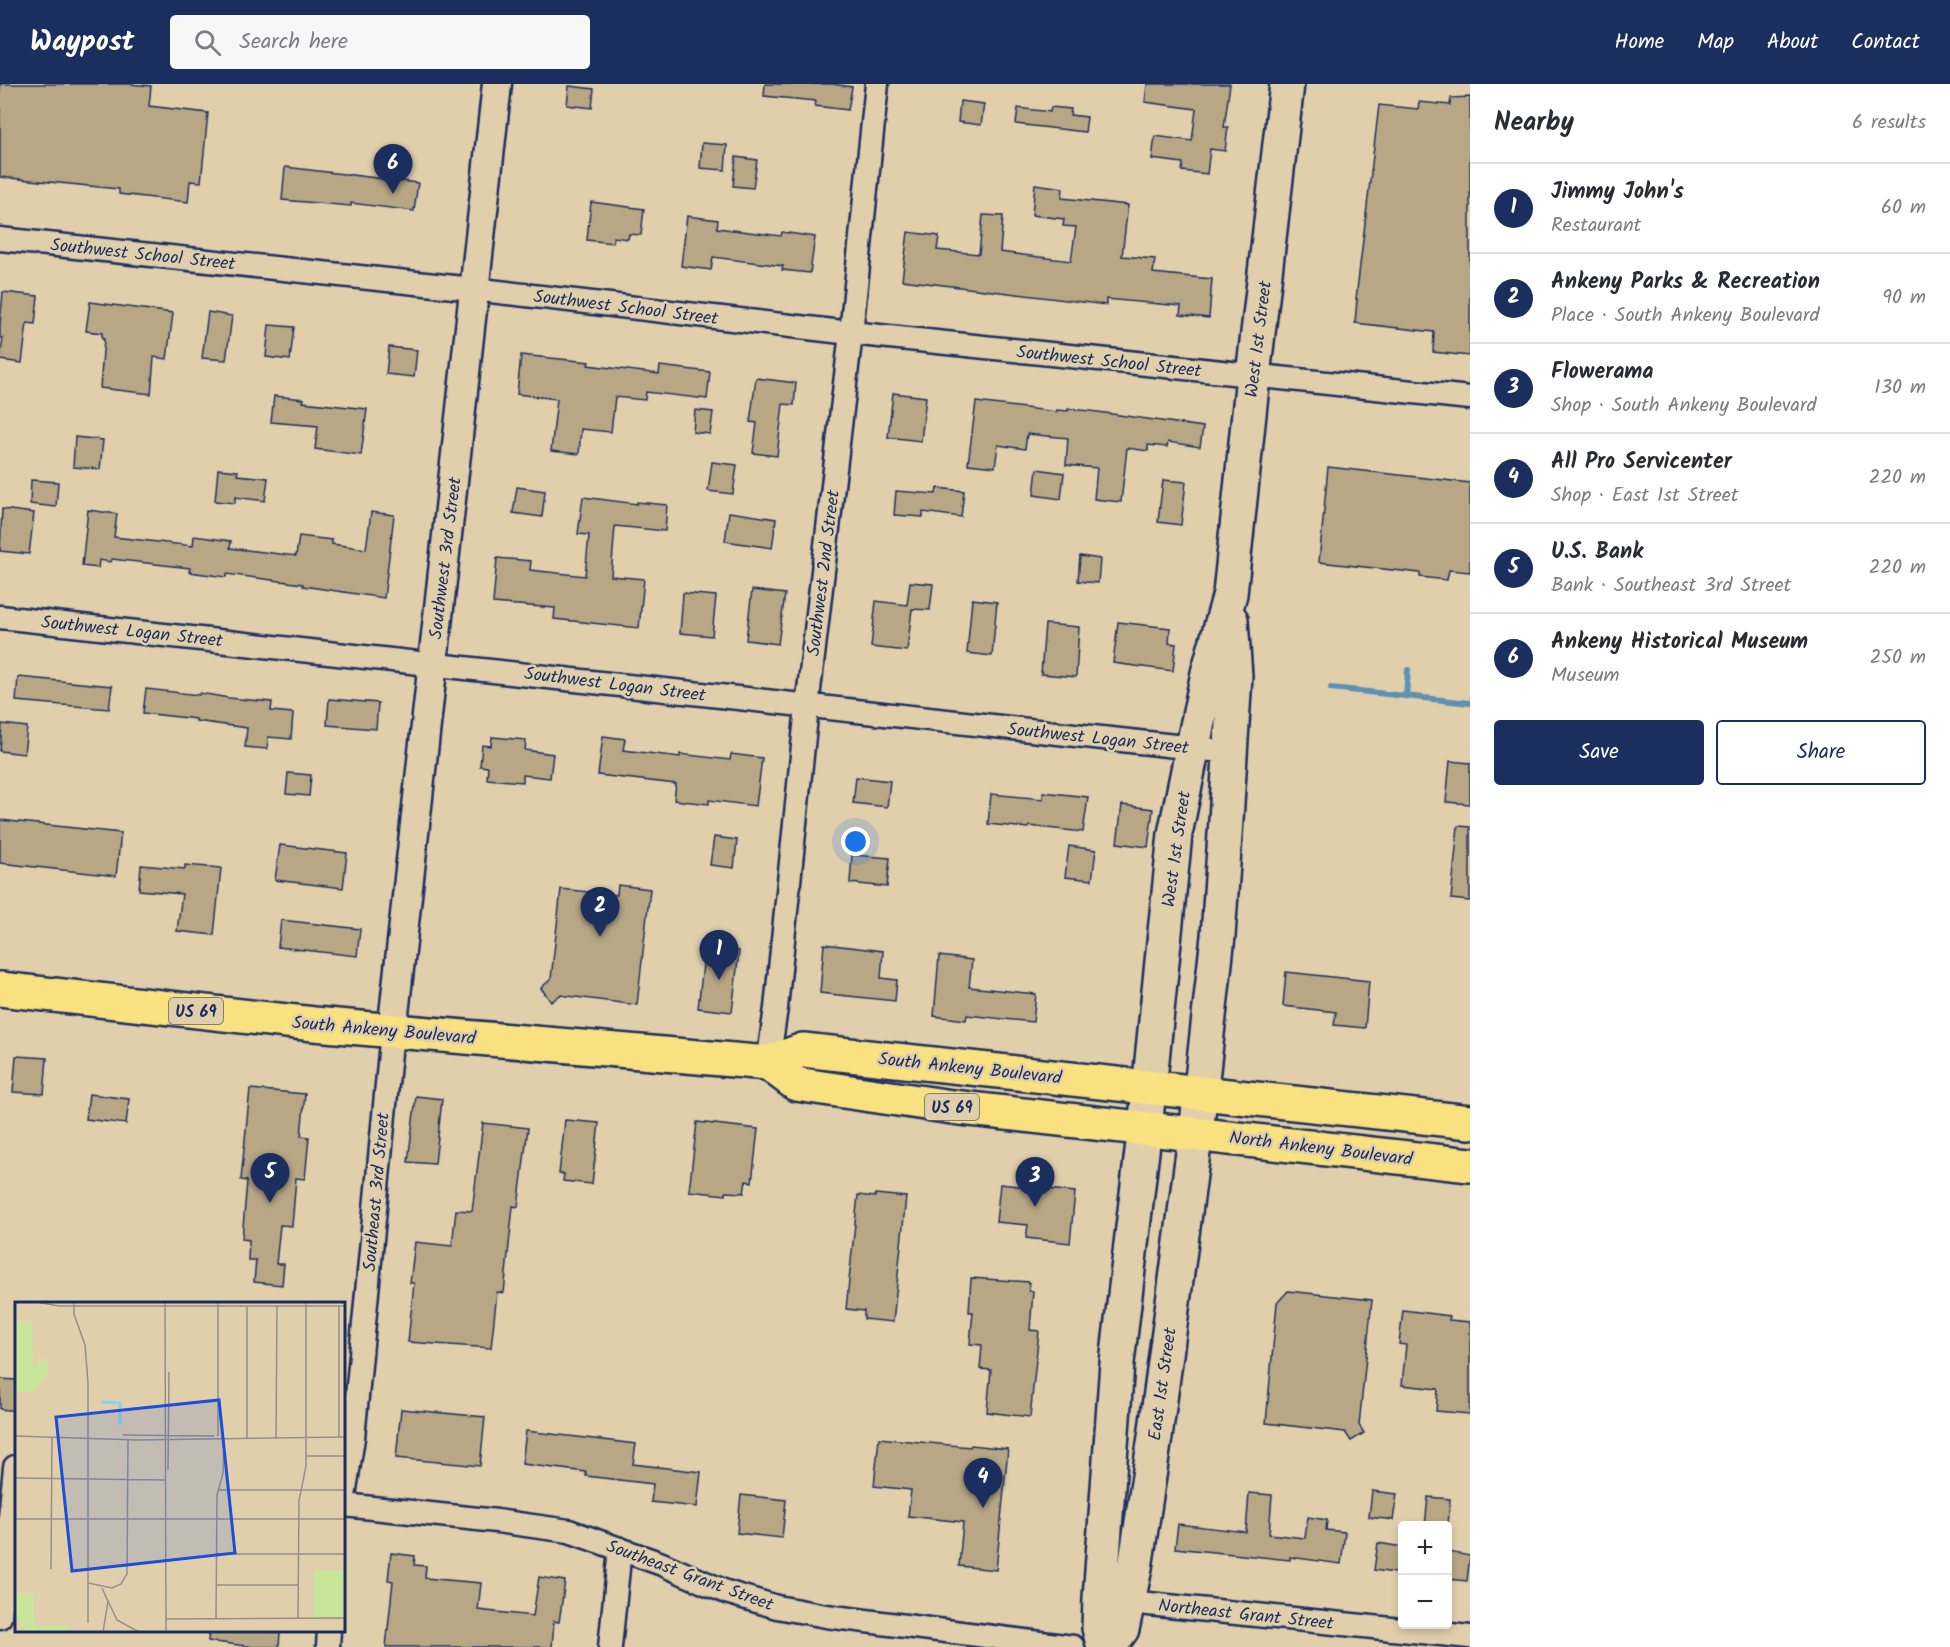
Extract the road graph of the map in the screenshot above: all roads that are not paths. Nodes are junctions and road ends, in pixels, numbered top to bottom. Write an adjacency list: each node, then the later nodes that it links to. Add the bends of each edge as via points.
1 (497, 84): 5 (street, Southwest 3rd Street)
2 (877, 84): 6 (street, Southwest 2nd Street)
3 (1287, 84): 7 (main road, West 1st Street)
4 (0, 239): 5 (street, Southwest School Street)
5 (474, 289): 6 (street, Southwest School Street); 11 (street, Southwest 3rd Street)
6 (851, 333): 7 (street, Southwest School Street); 12 (street, Southwest 2nd Street)
7 (1253, 376): 8 (street, Southwest School Street); 9 (main road, West 1st Street)
8 (1470, 398)
9 (1230, 594): 13 (main road, West 1st Street); 14 (main road, West 1st Street, via 1235,676)
10 (0, 617): 11 (street, Southwest Logan Street)
11 (432, 663): 12 (street, Southwest Logan Street); 16 (street, Southwest 3rd Street)
12 (807, 706): 13 (street, Southwest Logan Street); 17 (street, Southwest 2nd Street)
13 (1192, 748): 14 (street, Southwest Logan Street); 18 (main road, West 1st Street, via 1175,834)
14 (1230, 752): 18 (main road, West 1st Street, via 1218,936)
15 (0, 989): 16 (main road, South Ankeny Boulevard / US 69)
16 (392, 1032): 17 (main road, South Ankeny Boulevard / US 69); 22 (street, Southeast 3rd Street)
17 (768, 1063): 18 (main road, South Ankeny Boulevard / US 69, via 803,1050)
18 (1172, 1111): 19 (main road, US 69); 20 (main road, North Ankeny Boulevard / US 69); 25 (main road, East 1st Street, via 1155,1437); 32 (main road, East 1st Street, via 1117,1363 1100,1598 1099,1628)
19 (1470, 1122)
20 (1470, 1165)
21 (10, 1467): 26 (street)
22 (345, 1490)
23 (345, 1505): 24 (street, Southeast Grant Street, via 569,1531)
24 (620, 1549): 30 (street); 31 (street, Southeast Grant Street, via 726,1592 777,1607)
25 (1129, 1602): 28 (street, Northeast Grant Street); 32 (main road, East 1st Street, via 1122,1629)
26 (0, 1617)
27 (329, 1632): 29 (street)
28 (1470, 1637)
29 (328, 1647)
30 (610, 1647)
31 (1073, 1647)
32 (1107, 1647)

